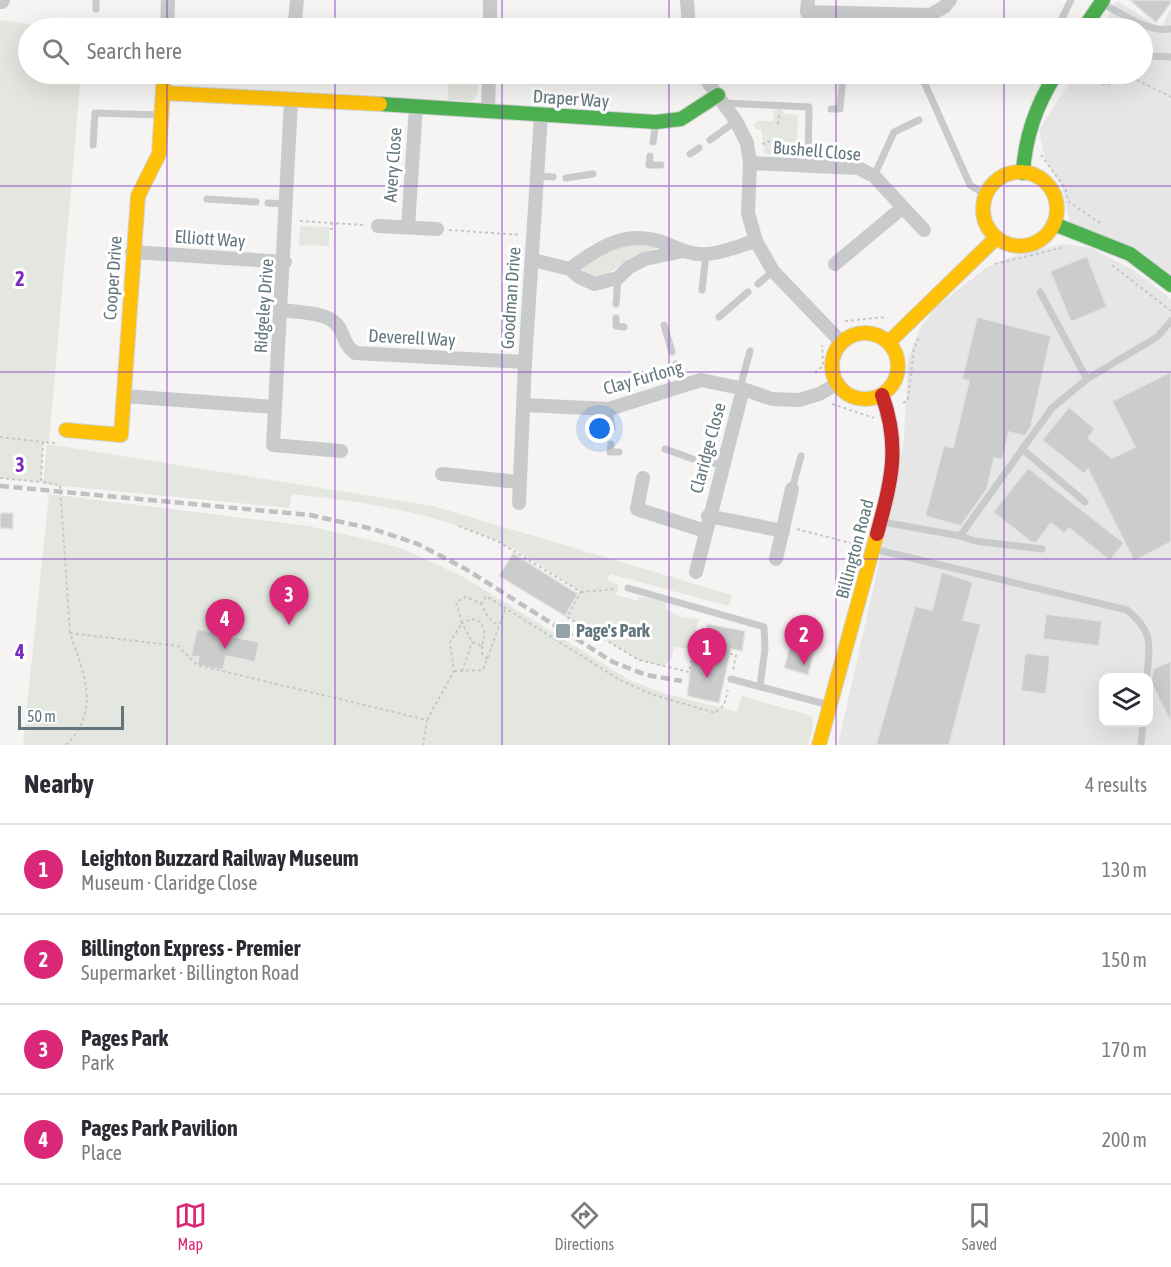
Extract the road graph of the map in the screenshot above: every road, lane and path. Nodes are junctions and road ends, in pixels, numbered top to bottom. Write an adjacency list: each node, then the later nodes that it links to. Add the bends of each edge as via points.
1 (96, 0): 10 (lane)
2 (168, 0): 11 (street)
3 (297, 0): 12 (street)
4 (490, 0): 13 (street)
5 (687, 0): 14 (street)
6 (808, 0): 7 (street, via 807,12 882,15 930,15)
7 (950, 0)
8 (1071, 0): 15 (lane)
9 (1102, 1): 16 (street); 17 (lane)
10 (96, 9)
11 (167, 18)
12 (295, 18)
13 (490, 18)
14 (688, 18)
15 (1062, 18)
16 (1091, 18)
17 (1131, 18)
18 (1153, 28): 19 (lane)
19 (1171, 29)
20 (1153, 56): 21 (lane)
21 (1171, 57)
22 (164, 84): 29 (street, Cooper Drive)
23 (489, 84): 35 (street)
24 (710, 84): 31 (street)
25 (842, 84): 34 (lane, via 840,109)
26 (925, 84): 57 (lane, via 970,185)
27 (1049, 84): 51 (street, via 1028,129)
28 (1145, 84): 30 (path)
29 (164, 93): 32 (street, Draper Way); 37 (street, Cooper Drive)
30 (1171, 97)
31 (721, 99): 39 (street); 40 (street, Draper Way, via 681,119); 50 (lane, via 813,108)
32 (291, 101): 33 (street, Draper Way); 61 (street, Ridgeley Drive)
33 (416, 106): 35 (street, Draper Way); 68 (street, Avery Close)
34 (831, 109)
35 (488, 111): 36 (street, Draper Way)
36 (541, 115): 40 (street, Draper Way); 53 (street, Goodman Drive)
37 (162, 116): 43 (lane, via 95,113); 77 (street, Cooper Drive, via 159,154 138,196)
38 (919, 120): 54 (lane, via 894,132)
39 (736, 121): 41 (lane); 48 (street, via 747,143)
40 (656, 122): 42 (lane)
41 (710, 140)
42 (653, 142)
43 (93, 145)
44 (699, 148): 46 (lane)
45 (1040, 153): 63 (path)
46 (690, 154)
47 (650, 156): 49 (lane, via 649,165)
48 (750, 163): 50 (street, Bushell Close); 74 (street, via 748,213)
49 (661, 165)
50 (808, 166): 54 (street, Bushell Close, via 858,168)
51 (1023, 173): 57 (street, via 1001,178); 66 (street, via 1038,176 1049,186 1056,200)
52 (593, 174): 56 (lane)
53 (537, 176): 55 (lane); 72 (street, Goodman Drive)
54 (874, 176): 62 (street, Bushell Close)
55 (553, 177)
56 (566, 178)
57 (986, 195): 73 (street, via 984,218)
58 (207, 199): 59 (lane)
59 (256, 202)
60 (268, 203): 61 (lane)
61 (288, 204): 64 (street, Ridgeley Drive)
62 (902, 208): 71 (street, Bushell Close); 81 (street)
63 (1074, 208)
64 (287, 220): 65 (path); 80 (street, Ridgeley Drive)
65 (332, 223): 67 (path); 69 (path)
66 (1054, 224): 73 (street, via 1045,238 1034,244 1014,246); 88 (street, via 1130,254)
67 (378, 226): 68 (street, Avery Close)
68 (408, 227): 70 (street, Avery Close)
69 (330, 229)
70 (437, 229): 72 (path)
71 (924, 230)
72 (533, 236): 79 (street, Goodman Drive)
73 (996, 238): 103 (street)
74 (756, 240): 78 (street); 85 (street)
75 (1068, 246): 84 (path, via 996,263)
76 (683, 251): 78 (street); 83 (street, via 654,238 623,238); 86 (street, via 645,259)
77 (132, 252): 80 (street, Elliott Way); 116 (street, Cooper Drive)
78 (706, 255): 89 (lane)
79 (533, 260): 83 (street); 108 (street, Goodman Drive)
80 (285, 262): 93 (street, Ridgeley Drive)
81 (835, 264)
82 (1109, 264): 94 (path)
83 (570, 269): 86 (street, via 594,284)
84 (989, 269)
85 (773, 271): 87 (lane); 104 (street)
86 (618, 278): 92 (lane)
87 (758, 284)
88 (1171, 285)
89 (702, 290)
90 (748, 292): 95 (lane)
91 (1040, 292): 111 (lane)
92 (616, 304)
93 (282, 310): 108 (street, Deverell Way, via 329,317 346,345 355,352); 119 (street, Ridgeley Drive)
94 (1171, 311)
95 (719, 317)
96 (886, 317): 98 (path)
97 (616, 318): 101 (lane, via 616,326)
98 (845, 321)
99 (1171, 321): 111 (lane, via 1157,337)
100 (664, 325): 107 (lane)
101 (624, 327)
102 (923, 329): 117 (path, via 914,348)
103 (889, 342): 104 (street, via 870,333); 115 (street, via 898,360 898,371 896,381)
104 (842, 343): 112 (street, via 832,364)
105 (822, 345): 110 (path, via 823,366)
106 (750, 351): 114 (lane)
107 (672, 352)
108 (525, 362): 118 (street, Goodman Drive)
109 (676, 364): 113 (lane)
110 (815, 374)
111 (1087, 379): 128 (lane, via 1052,408)
112 (837, 384): 114 (street, Clay Furlong, via 799,400 771,399); 115 (street, via 853,397)
113 (682, 386): 114 (street, Clay Furlong, via 701,380); 120 (street, Clay Furlong)
114 (742, 389): 134 (street, Claridge Close)
115 (882, 395): 144 (street, Billington Road, via 895,432 896,455)
116 (124, 396): 119 (street); 122 (street, Cooper Drive, via 121,435)
117 (908, 400)
118 (524, 405): 120 (street, Clay Furlong); 139 (street, Goodman Drive)
119 (275, 407): 129 (street, Ridgeley Drive, via 273,445)
120 (609, 410): 121 (lane)
121 (612, 428)
122 (66, 430)
123 (0, 437): 124 (path)
124 (43, 442): 125 (path); 138 (path)
125 (60, 444)
126 (611, 444): 130 (lane, via 610,452)
127 (665, 449): 132 (lane)
128 (1022, 449): 141 (lane); 148 (lane)
129 (340, 451)
130 (619, 452)
131 (801, 456): 140 (lane)
132 (693, 459)
133 (707, 462): 134 (lane)
134 (722, 465): 143 (street, Claridge Close)
135 (442, 474): 139 (street)
136 (0, 478): 138 (path)
137 (643, 478): 147 (street, via 637,509)
138 (42, 482): 159 (path, via 60,485)
139 (518, 482): 142 (street, Goodman Drive)
140 (792, 489): 146 (street)
141 (1085, 502)
142 (519, 503)
143 (708, 516): 146 (street, Claridge Close); 147 (street, Claridge Close)
144 (880, 521): 148 (lane); 149 (street, Billington Road)
145 (459, 526): 154 (path, via 499,542)
146 (786, 529): 149 (path); 151 (street)
147 (705, 531): 152 (street, Claridge Close)
148 (960, 536): 150 (lane)
149 (869, 548): 167 (lane, via 1127,610 1144,624 1150,642); 170 (street, Billington Road)
150 (1042, 549)
151 (776, 559)
152 (696, 572)
153 (628, 588): 154 (path); 169 (lane, via 764,627)
154 (581, 592): 163 (path, via 567,617 639,660 689,672 694,646)
155 (481, 604): 156 (path, via 486,596); 157 (path, via 459,598 455,606); 158 (path)
156 (506, 607): 158 (path); 168 (path, via 620,680 651,694 715,713 724,705)
157 (462, 623): 160 (path); 161 (path, via 472,619 481,622 485,633); 165 (path, via 450,642)
158 (498, 626): 164 (path)
159 (70, 633): 171 (path, via 178,646 197,665); 173 (path, via 87,682 88,698 79,727)
160 (472, 642): 161 (path); 166 (path)
161 (482, 646): 164 (path)
162 (732, 649): 163 (path)
163 (732, 654): 168 (path, via 735,655)
164 (488, 660): 166 (path, via 480,672)
165 (454, 670): 166 (path); 171 (path)
166 (462, 671)
167 (1147, 673)
168 (731, 679): 169 (lane)
169 (760, 686): 170 (lane)
170 (831, 706): 175 (street, Billington Road)
171 (427, 720): 174 (path)
172 (1143, 727): 176 (lane)
173 (66, 745)
174 (423, 745)
175 (819, 745)
176 (1141, 745)

